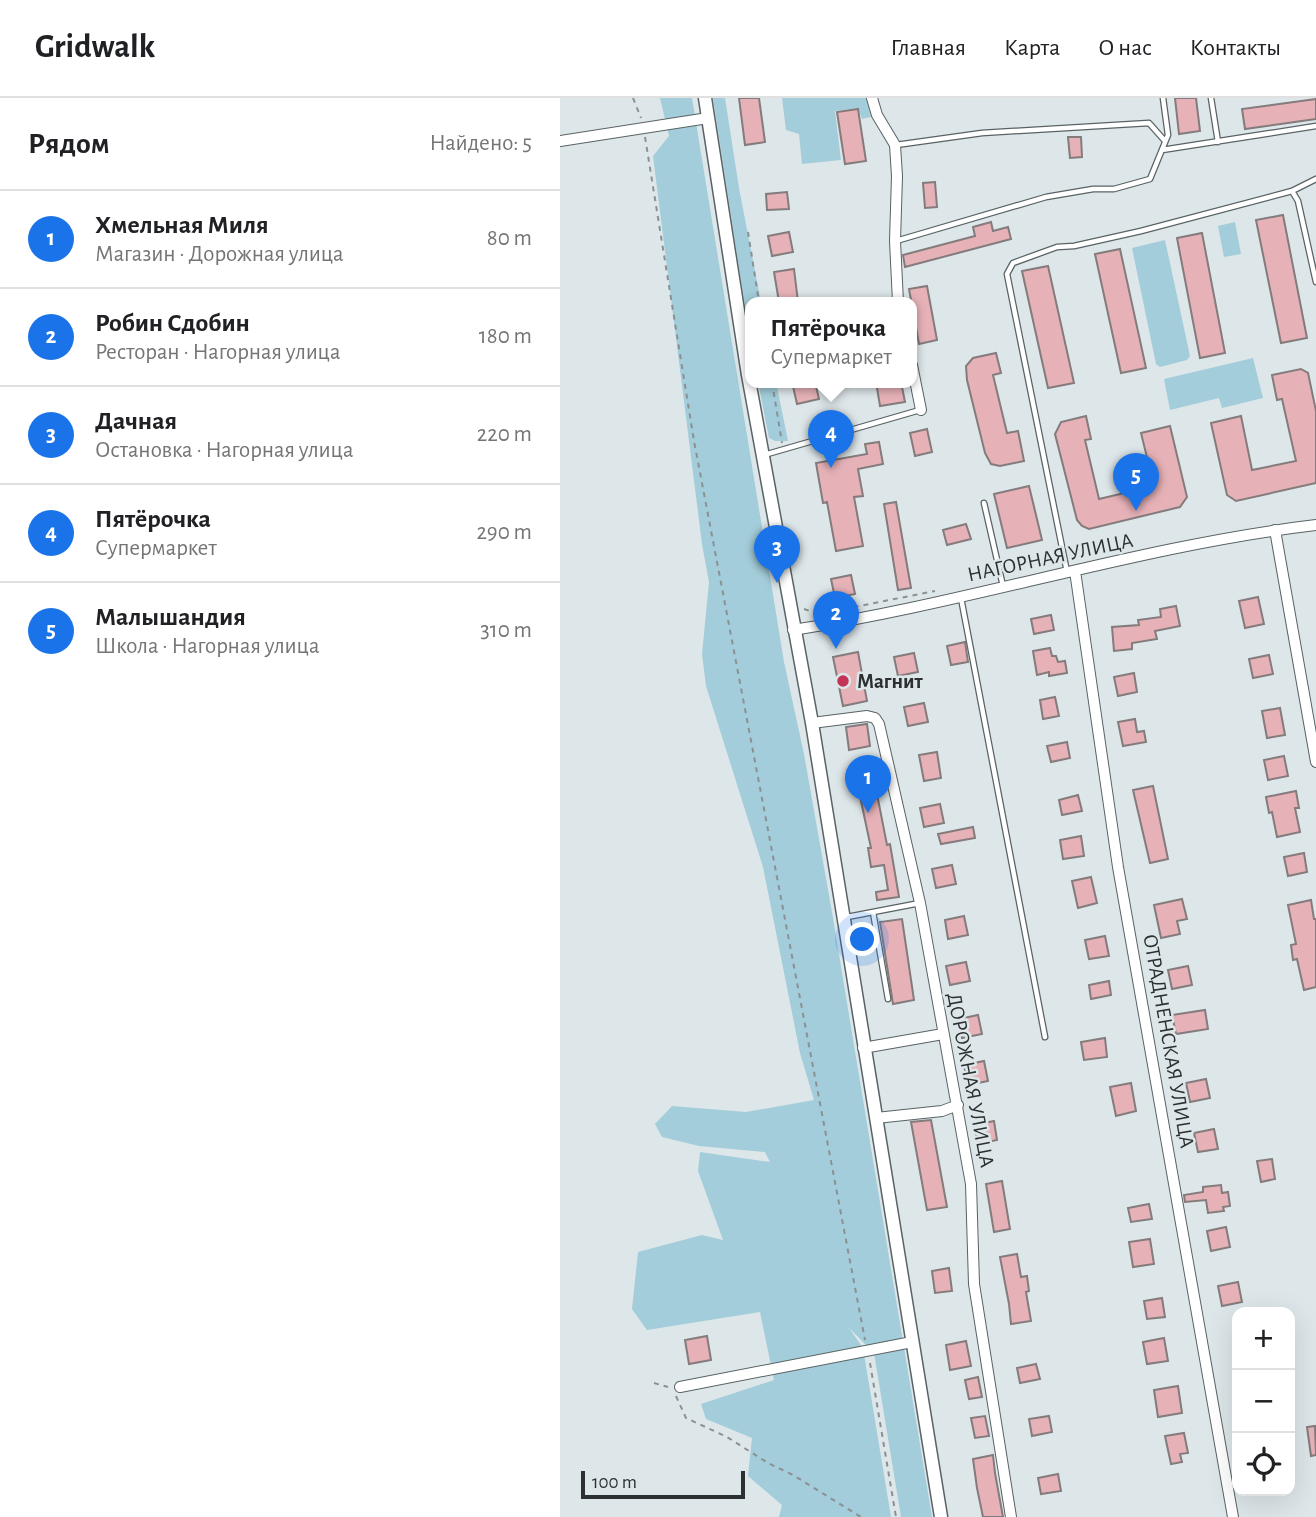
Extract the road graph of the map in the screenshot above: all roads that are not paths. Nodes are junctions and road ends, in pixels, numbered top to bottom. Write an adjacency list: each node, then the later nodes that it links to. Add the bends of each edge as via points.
1 (705, 98): 5 (street)
2 (872, 98): 10 (street)
3 (1163, 98): 8 (lane)
4 (1211, 98): 9 (lane)
5 (708, 118): 7 (street); 17 (street)
6 (1316, 126): 9 (lane)
7 (560, 141)
8 (1165, 141): 10 (lane, via 1149,123 951,136); 11 (lane)
9 (1217, 142): 11 (lane)
10 (895, 145): 14 (street)
11 (1161, 150): 14 (lane, via 1150,179 1114,189 1046,197)
12 (1316, 179): 13 (lane)
13 (1292, 191): 15 (lane); 25 (lane, via 1141,231 1058,247 1013,263 1007,274)
14 (895, 241): 16 (street)
15 (1316, 282)
16 (898, 297)
17 (745, 356)
18 (750, 388): 21 (street)
19 (917, 388): 20 (street)
20 (921, 410): 21 (lane)
21 (763, 455): 28 (street)
22 (984, 503): 26 (lane)
23 (1316, 525): 24 (street, НАГОРНАЯ УЛИЦА)
24 (1275, 530): 25 (street, НАГОРНАЯ УЛИЦА); 30 (street)
25 (1071, 571): 26 (street, НАГОРНАЯ УЛИЦА); 44 (street, ОТРАДНЕНСКАЯ УЛИЦА, via 1118,867)
26 (1003, 586): 27 (street, НАГОРНАЯ УЛИЦА)
27 (961, 597): 28 (street, НАГОРНАЯ УЛИЦА); 36 (lane)
28 (793, 630): 29 (street)
29 (812, 723): 31 (street, ДОРОЖНАЯ УЛИЦА, via 867,716 879,724); 33 (street)
30 (1316, 762)
31 (920, 903): 32 (lane); 35 (street, ДОРОЖНАЯ УЛИЦА)
32 (873, 912): 33 (lane); 34 (lane)
33 (842, 918): 37 (street)
34 (888, 999)
35 (943, 1034): 37 (street); 38 (street, ДОРОЖНАЯ УЛИЦА)
36 (1045, 1037)
37 (863, 1048): 39 (street)
38 (958, 1105): 39 (street); 43 (street, ДОРОЖНАЯ УЛИЦА, via 971,1184 974,1284)
39 (876, 1118): 40 (street)
40 (912, 1342): 41 (street); 42 (street)
41 (680, 1387)
42 (941, 1517)
43 (1011, 1517)
44 (1233, 1517)

